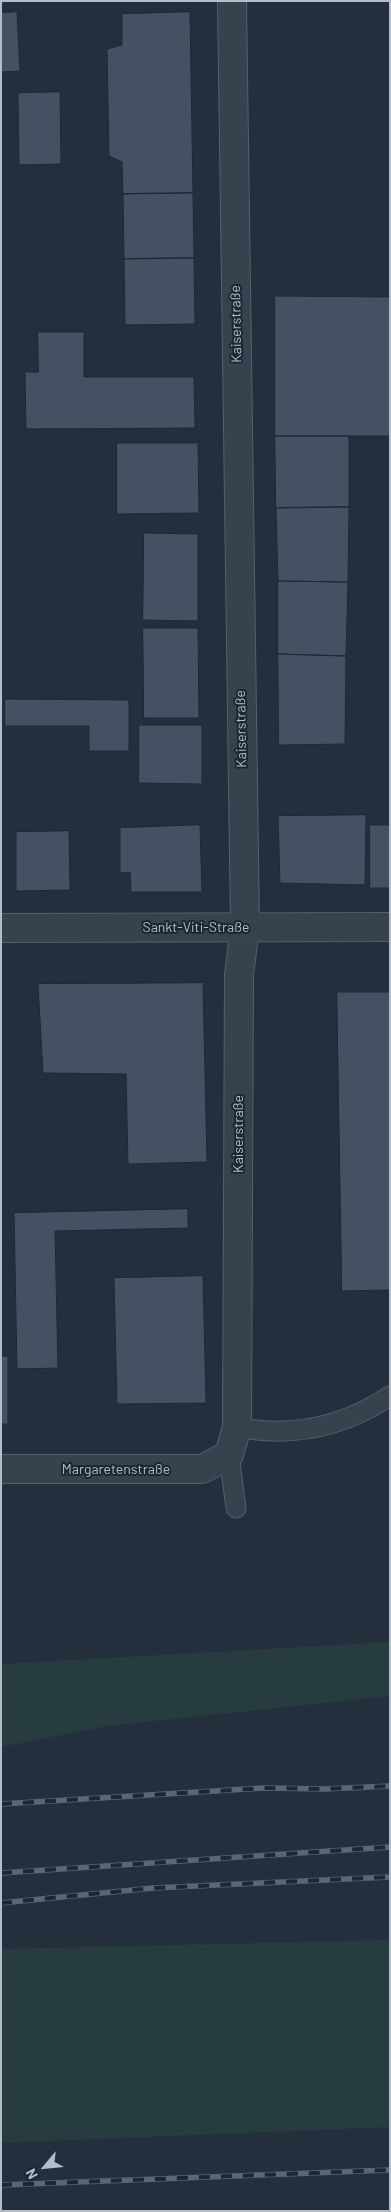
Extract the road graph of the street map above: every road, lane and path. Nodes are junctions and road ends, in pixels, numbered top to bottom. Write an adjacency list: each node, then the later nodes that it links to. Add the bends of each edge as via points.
1 (232, 1): 2 (street, Kaiserstraße)
2 (245, 927): 3 (street, Sankt-Viti-Straße); 4 (street, Sankt-Viti-Straße); 6 (street, Kaiserstraße, via 239,975)
3 (390, 927)
4 (1, 928)
5 (390, 1396): 6 (lane, via 340,1422 302,1430 264,1432)
6 (237, 1426): 7 (street, Kaiserstraße)
7 (229, 1455): 8 (street, Margaretenstraße, via 202,1469); 9 (lane)
8 (1, 1469)
9 (236, 1508)

